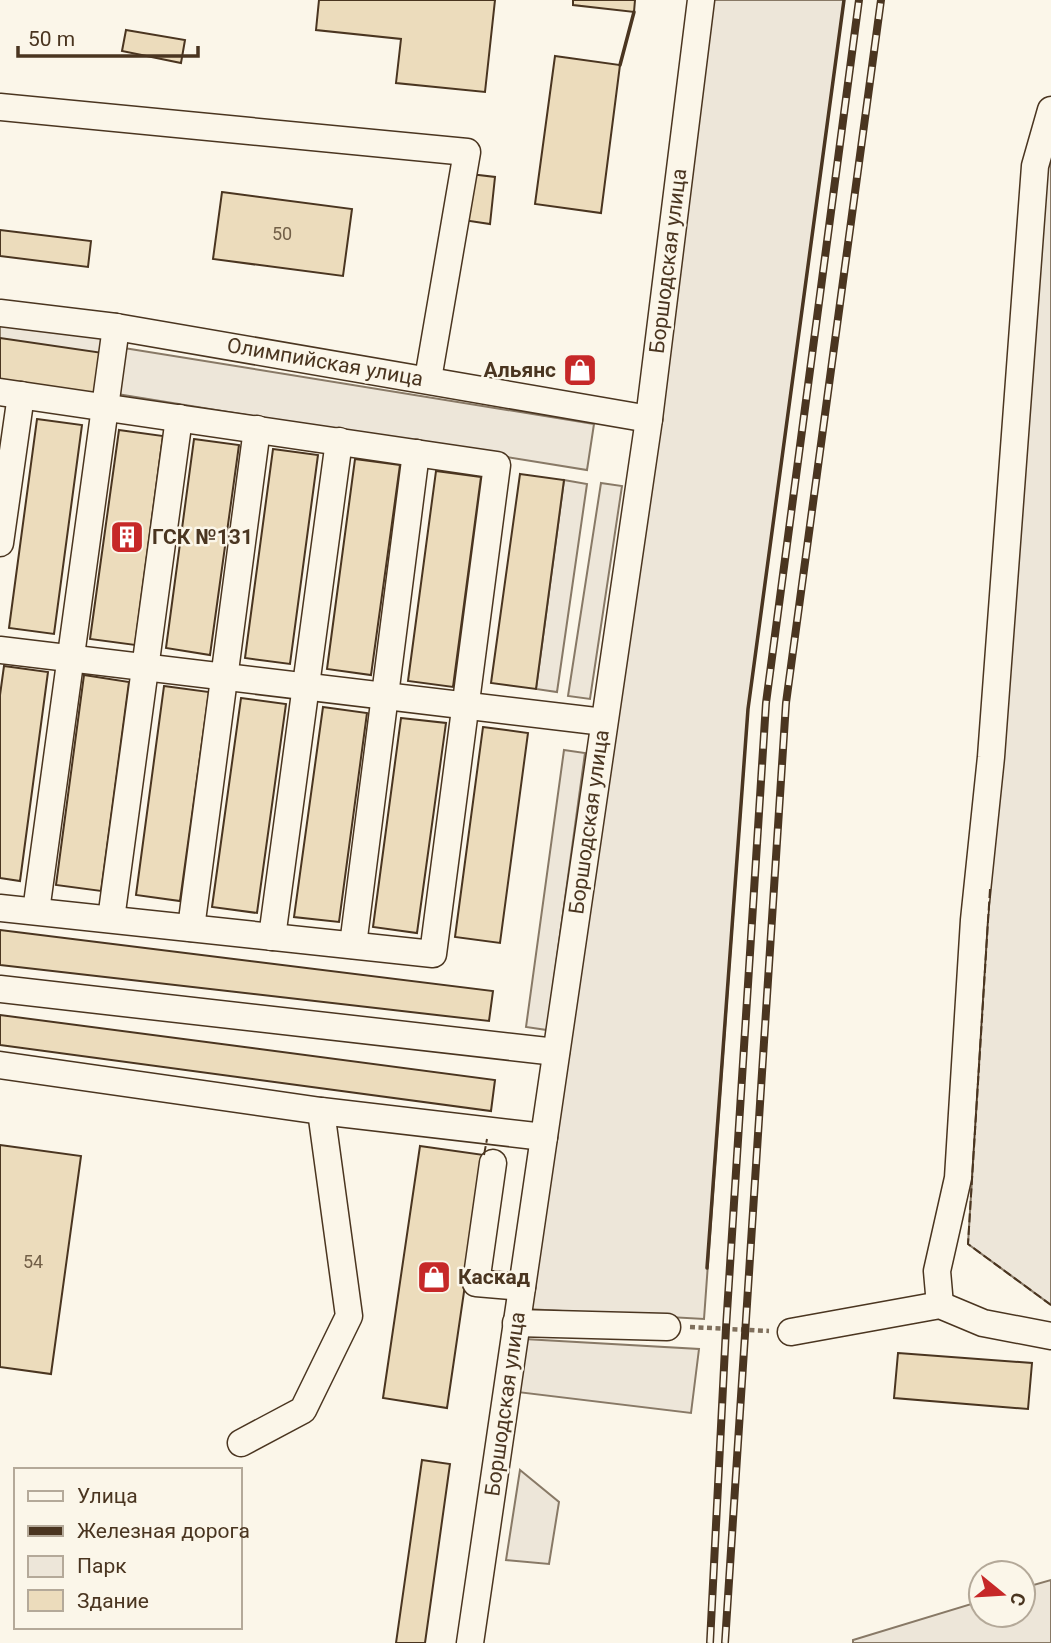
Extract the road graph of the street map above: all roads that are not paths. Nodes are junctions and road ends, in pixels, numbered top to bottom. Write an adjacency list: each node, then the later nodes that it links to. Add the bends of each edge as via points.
1 (701, 0): 10 (street, Боршодская улица)
2 (0, 107): 6 (street, via 467,152)
3 (1051, 110): 36 (street, via 1035,166 991,757 974,920 958,1178 937,1271)
4 (0, 313): 5 (street, Олимпийская улица)
5 (116, 327): 6 (street, Олимпийская улица); 8 (street)
6 (428, 379): 10 (street, Олимпийская улица)
7 (10, 393): 8 (street); 14 (street)
8 (105, 407): 9 (street); 16 (street)
9 (179, 418): 11 (street); 17 (street)
10 (649, 419): 22 (street, Боршодская улица)
11 (257, 429): 12 (street); 18 (street)
12 (339, 441): 13 (street); 19 (street)
13 (416, 453): 20 (street); 21 (street, via 496,465)
14 (0, 543)
15 (0, 650): 16 (street)
16 (70, 658): 17 (street); 24 (street)
17 (145, 667): 18 (street); 25 (street)
18 (225, 677): 19 (street); 26 (street)
19 (306, 686): 20 (street); 27 (street)
20 (384, 696): 21 (street); 28 (street)
21 (465, 705): 22 (street); 28 (street, via 433,954)
22 (604, 722): 30 (street, Боршодская улица)
23 (0, 908): 24 (street)
24 (36, 911): 25 (street)
25 (111, 919): 26 (street)
26 (191, 928): 27 (street)
27 (272, 937): 28 (street)
28 (353, 945)
29 (0, 989): 30 (street)
30 (556, 1052): 33 (street, Боршодская улица)
31 (0, 1065): 32 (street)
32 (321, 1111): 33 (street); 41 (street, via 349,1316 303,1410)
33 (544, 1137): 35 (street, Боршодская улица)
34 (493, 1163): 35 (street, via 476,1283)
35 (522, 1287): 37 (street, Боршодская улица)
36 (940, 1305): 39 (street); 40 (street, via 983,1323)
37 (516, 1322): 38 (street); 42 (street, Боршодская улица)
38 (667, 1326)
39 (791, 1332)
40 (1051, 1336)
41 (240, 1443)
42 (470, 1643)

